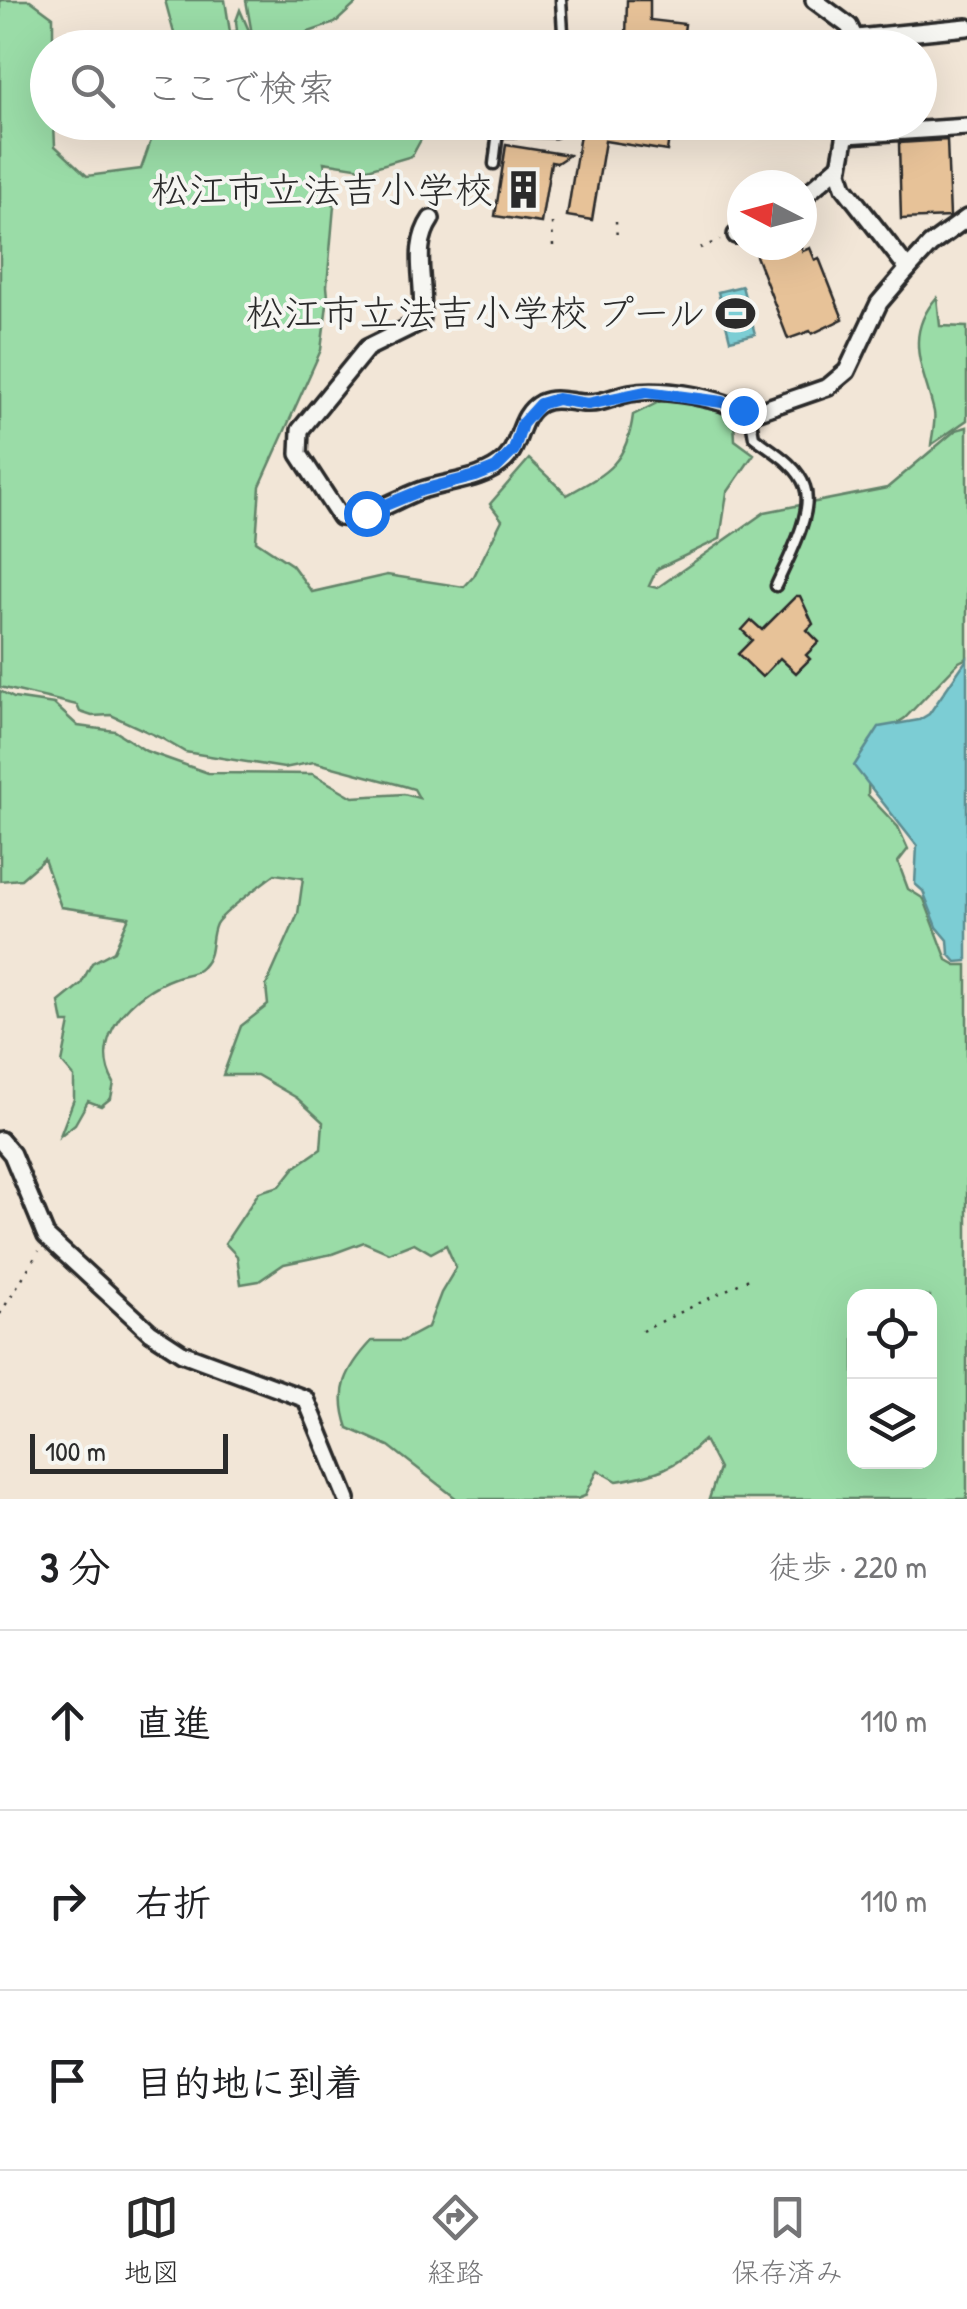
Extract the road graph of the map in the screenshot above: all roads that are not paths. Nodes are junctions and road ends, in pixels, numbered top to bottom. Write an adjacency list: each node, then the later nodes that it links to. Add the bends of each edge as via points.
1 (561, 0): 4 (lane)
2 (814, 0): 5 (street)
3 (967, 27): 6 (street)
4 (563, 30)
5 (851, 30)
6 (937, 31)
7 (967, 126): 8 (street)
8 (937, 127)
9 (497, 140): 11 (lane)
10 (846, 140): 12 (street)
11 (494, 164)
12 (840, 165): 13 (street); 16 (street, via 844,186)
13 (817, 185)
14 (967, 218): 16 (street)
15 (431, 219): 17 (street, via 420,245 420,322 367,348 300,430 299,454 340,517 496,468 514,450 529,412 557,399 588,404 646,392 722,402)
16 (908, 269): 17 (street, via 879,302 848,371 828,386)
17 (750, 414): 18 (lane, via 754,437 805,485 804,519)
18 (776, 586)
19 (0, 1140): 20 (street, via 46,1236 150,1332 182,1353 306,1399)
20 (347, 1499)

